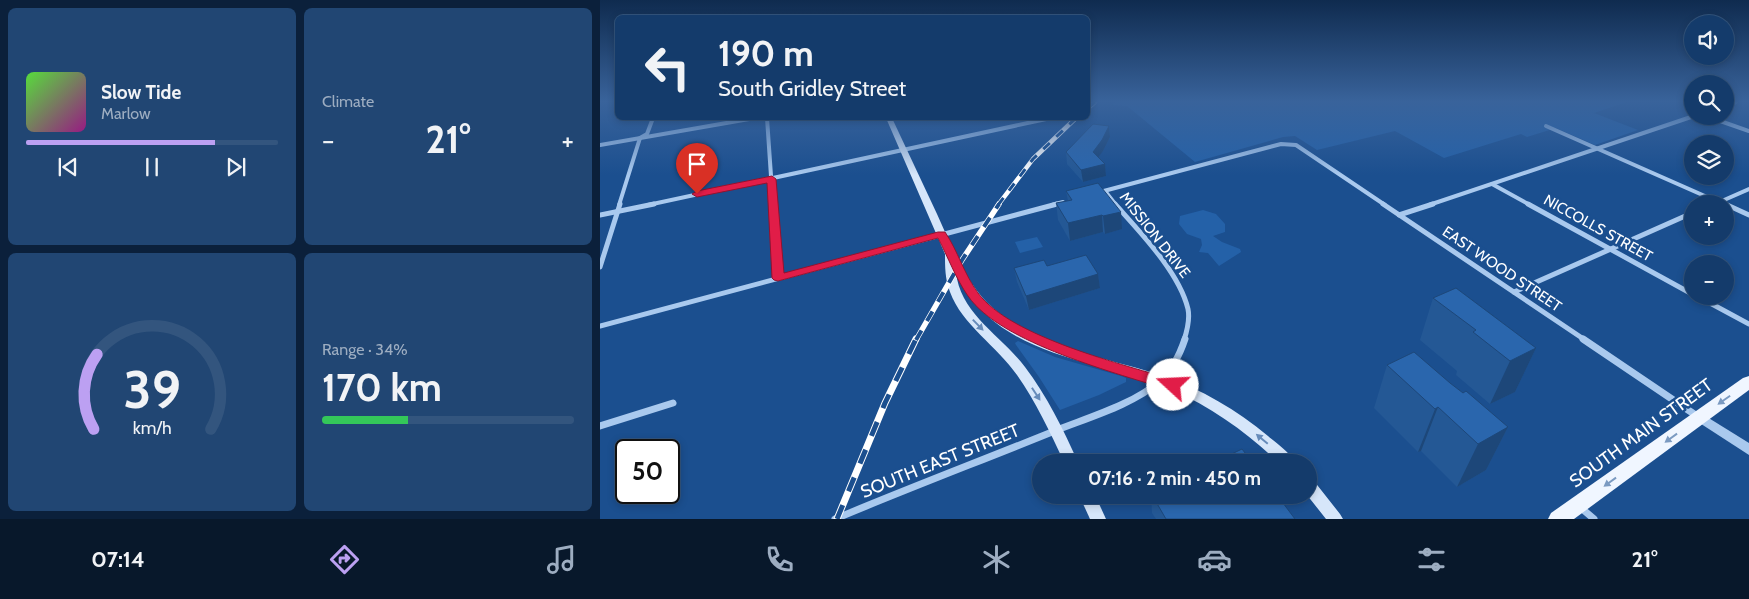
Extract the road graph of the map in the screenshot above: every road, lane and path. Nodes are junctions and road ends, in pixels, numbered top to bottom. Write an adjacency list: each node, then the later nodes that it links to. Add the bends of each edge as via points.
1 (649, 126): 10 (street)
2 (708, 126): 10 (street)
3 (768, 126): 14 (street)
4 (893, 126): 13 (main road)
5 (1022, 126): 13 (street)
6 (1546, 126): 12 (street)
7 (1664, 126): 12 (street)
8 (1735, 126): 9 (street)
9 (1749, 131)
10 (640, 138): 11 (street); 23 (street)
11 (600, 145)
12 (1598, 149): 15 (street); 19 (street)
13 (904, 152): 14 (street); 28 (main road)
14 (772, 179): 23 (street); 32 (street)
15 (1492, 184): 25 (street); 29 (street, NICCOLLS STREET)
16 (1749, 189): 20 (street)
17 (1105, 191): 18 (street); 25 (street, EAST WOOD STREET, via 1291,144 1301,147); 38 (street, MISSION DRIVE, via 1174,278 1186,303 1187,331 1175,361)
18 (1096, 194)
19 (1702, 195)
20 (1734, 196)
21 (1068, 201): 28 (street)
22 (1734, 209): 26 (street)
23 (618, 211): 24 (street); 31 (street)
24 (600, 215)
25 (1399, 215): 34 (street, EAST WOOD STREET)
26 (1749, 215)
27 (1684, 217): 29 (street)
28 (942, 234): 30 (main road); 32 (street)
29 (1610, 249): 33 (street, NICCOLLS STREET); 34 (street)
30 (950, 254): 38 (main road, via 973,295 989,311 1017,330 1052,346); 43 (main road, one-way to 43, via 952,285 962,307 1021,371)
31 (600, 267)
32 (778, 278): 37 (street)
33 (1684, 290)
34 (1514, 292): 41 (street, EAST WOOD STREET)
35 (1714, 305): 36 (street)
36 (1749, 324)
37 (600, 326)
38 (1161, 380): 43 (street, MISSION DRIVE, via 1103,411); 46 (main road, one-way to 38, via 1235,419)
39 (1749, 382): 41 (main road, SOUTH MAIN STREET, one-way to 41)
40 (673, 403): 42 (street)
41 (1699, 417): 44 (street); 49 (main road, SOUTH MAIN STREET, one-way to 49)
42 (600, 426)
43 (1056, 430): 45 (main road); 50 (street, SOUTH EAST STREET)
44 (1749, 450)
45 (1067, 454)
46 (1278, 454)
47 (1317, 496): 52 (main road)
48 (1091, 504): 51 (main road)
49 (1578, 505): 53 (main road, SOUTH MAIN STREET); 54 (street)
50 (835, 519)
51 (1098, 519)
52 (1335, 519)
53 (1558, 519)
54 (1594, 519)

